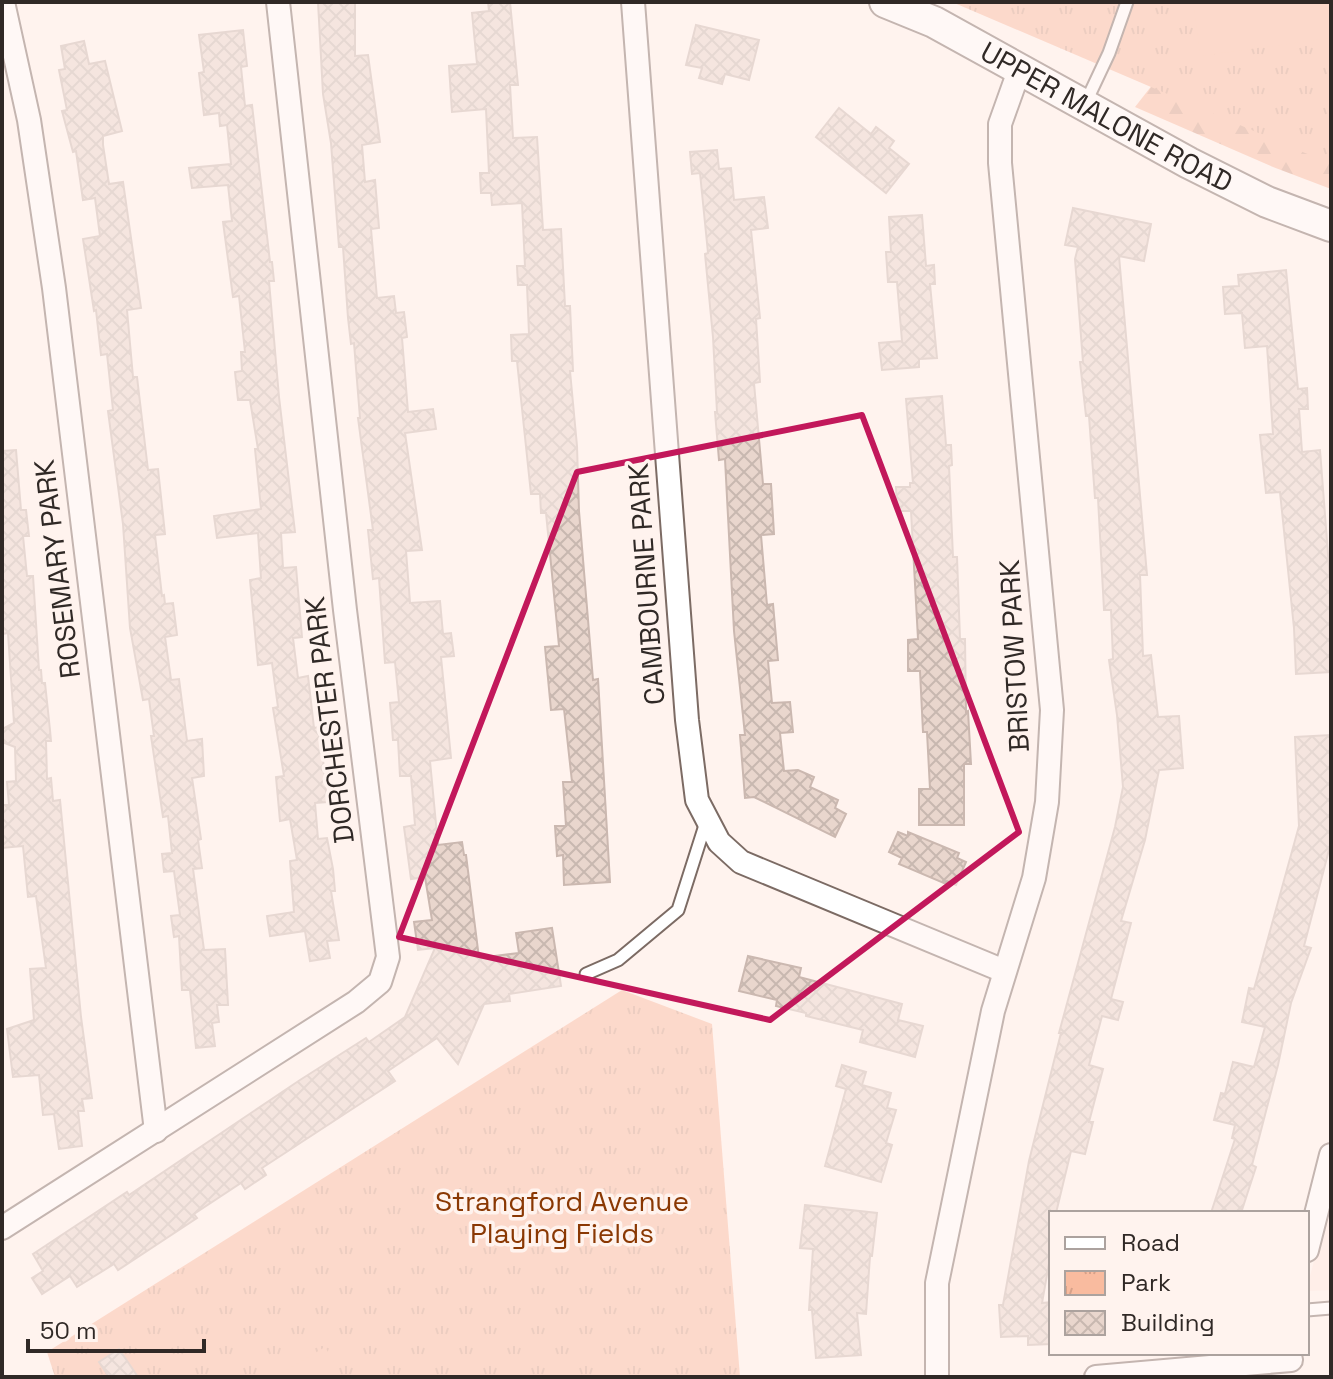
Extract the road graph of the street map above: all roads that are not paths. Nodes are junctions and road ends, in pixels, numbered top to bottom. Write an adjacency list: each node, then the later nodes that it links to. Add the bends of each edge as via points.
1 (3, 2): 12 (street, ROSEMARY PARK, via 29,120 54,288)
2 (278, 2): 12 (street, DORCHESTER PARK, via 388,957 380,982 356,1002)
3 (633, 2): 9 (street, CAMBOURNE PARK, via 687,720 697,800)
4 (885, 2): 6 (main road, UPPER MALONE ROAD)
5 (1127, 2): 7 (lane)
6 (1020, 68): 7 (main road, UPPER MALONE ROAD); 10 (street, BRISTOW PARK, via 1000,124 1000,163 1052,710 1047,802 1034,878)
7 (1085, 104): 8 (main road, UPPER MALONE ROAD, via 1189,163)
8 (1331, 226)
9 (707, 818): 10 (street, CAMBOURNE PARK, via 719,842 741,862); 11 (lane, via 678,910 618,960)
10 (1004, 971): 19 (street, BRISTOW PARK, via 937,1283)
11 (586, 974)
12 (156, 1131): 14 (street, DORCHESTER PARK)
13 (1331, 1155): 15 (street)
14 (2, 1228)
15 (1309, 1242)
16 (1331, 1308): 17 (lane)
17 (1309, 1310)
18 (1292, 1363): 20 (street)
19 (937, 1377)
20 (1096, 1377)

